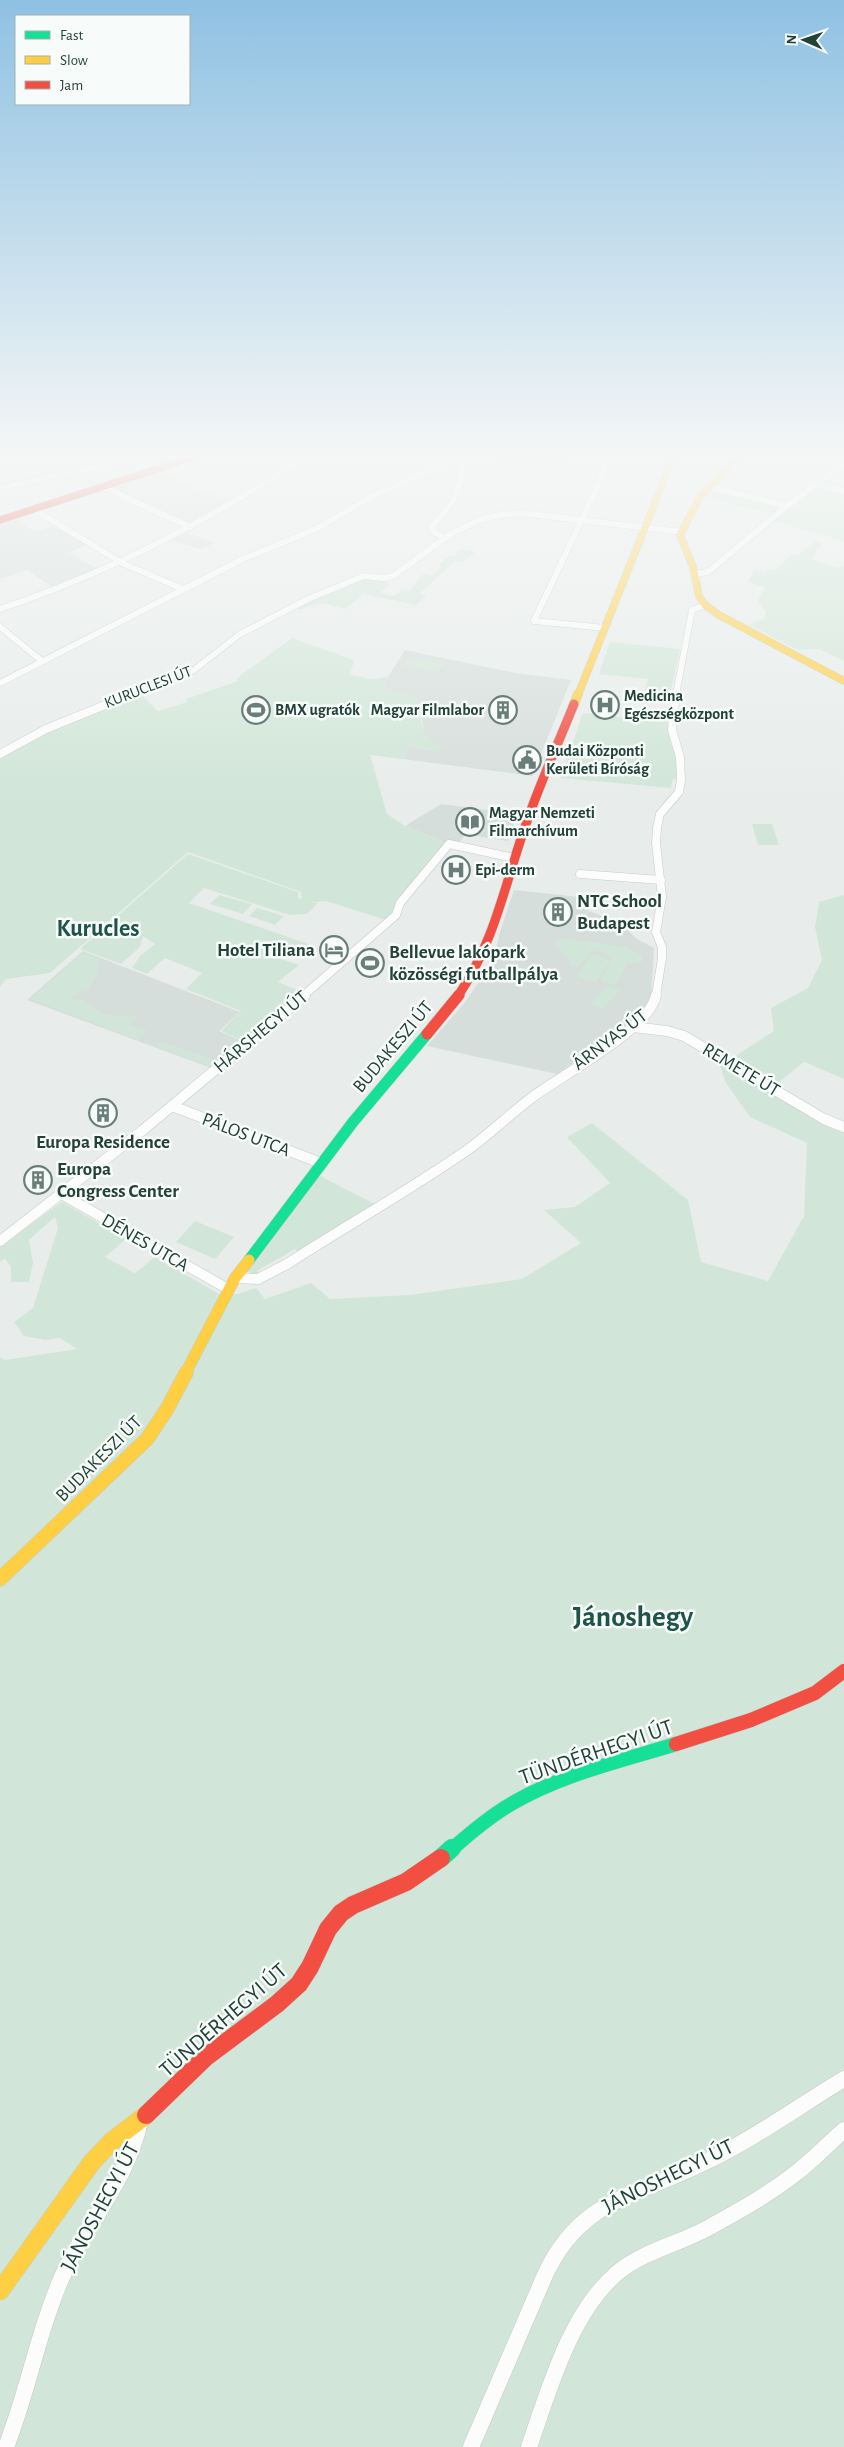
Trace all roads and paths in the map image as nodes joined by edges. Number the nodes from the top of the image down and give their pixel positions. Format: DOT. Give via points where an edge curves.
graph roads {
  1 [pos="106,569"];
  2 [pos="137,569"];
  3 [pos="223,569"];
  4 [pos="402,569"];
  5 [pos="558,569"];
  6 [pos="629,569"];
  7 [pos="693,569"];
  8 [pos="711,569"];
  9 [pos="694,574"];
  10 [pos="184,589"];
  11 [pos="705,605"];
  12 [pos="0,609"];
  13 [pos="0,627"];
  14 [pos="605,628"];
  15 [pos="42,661"];
  16 [pos="844,681"];
  17 [pos="0,683"];
  18 [pos="0,754"];
  19 [pos="514,858"];
  20 [pos="580,874"];
  21 [pos="661,880"];
  22 [pos="633,1027"];
  23 [pos="172,1106"];
  24 [pos="844,1127"];
  25 [pos="321,1163"];
  26 [pos="62,1195"];
  27 [pos="0,1241"];
  28 [pos="235,1278"];
  29 [pos="228,1289"];
  30 [pos="0,1579"];
  31 [pos="844,1671"];
  32 [pos="844,2079"];
  33 [pos="140,2120"];
  34 [pos="844,2130"];
  35 [pos="0,2291"];
  36 [pos="6,2447"];
  37 [pos="471,2447"];
  38 [pos="530,2447"];
  1 -- 12 [label="street"];
  2 -- 10 [label="street"];
  3 -- 10 [label="street"];
  4 -- 18 [label="street, KURUCLESI ÚT" via="384,578 364,576 310,598 240,634 194,670 103,704"];
  5 -- 14 [label="street" via="534,621"];
  6 -- 14 [label="main road, BUDAKESZI ÚT"];
  7 -- 9 [label="main road"];
  8 -- 9 [label="street"];
  9 -- 11 [label="main road" via="698,596"];
  10 -- 15 [label="street"];
  11 -- 16 [label="main road"];
  11 -- 21 [label="street, ÁRNYAS ÚT" via="692,610 674,701 672,730 680,757 681,780 679,792 660,814 657,828"];
  13 -- 15 [label="street"];
  14 -- 19 [label="main road, BUDAKESZI ÚT"];
  15 -- 17 [label="street"];
  19 -- 23 [label="street, HÁRSHEGYI ÚT" via="449,844 389,922"];
  19 -- 25 [label="main road, BUDAKESZI ÚT" via="490,936 473,974 446,1012"];
  20 -- 21 [label="street"];
  21 -- 22 [label="street, ÁRNYAS ÚT" via="662,897 656,932 662,958 655,1004"];
  22 -- 24 [label="street, REMETE ÚT" via="684,1036 824,1120"];
  22 -- 28 [label="street, ÁRNYAS ÚT" via="534,1096 467,1150 287,1264 258,1279"];
  23 -- 25 [label="street, PÁLOS UTCA"];
  23 -- 26 [label="street, HÁRSHEGYI ÚT"];
  25 -- 28 [label="main road, BUDAKESZI ÚT"];
  26 -- 27 [label="street, HÁRSHEGYI ÚT"];
  26 -- 29 [label="street, DÉNES UTCA"];
  28 -- 29 [label="main road, BUDAKESZI ÚT"];
  29 -- 30 [label="main road, BUDAKESZI ÚT" via="167,1409 147,1439"];
  31 -- 33 [label="main road, TÜNDÉRHEGYI ÚT" via="815,1693 751,1720 573,1778 524,1797 494,1815 419,1875 341,1913 329,1926 312,1965 300,1983 206,2057"];
  32 -- 37 [label="street, JÁNOSHEGYI ÚT" via="708,2160 594,2212 571,2232 554,2255"];
  33 -- 35 [label="main road, JÁNOSHEGYI ÚT" via="112,2141 92,2162"];
  33 -- 36 [label="street, JÁNOSHEGYI ÚT" via="134,2150 78,2245 54,2296"];
  34 -- 38 [label="street" via="796,2174 738,2211 618,2272 592,2301 578,2324"];
}
